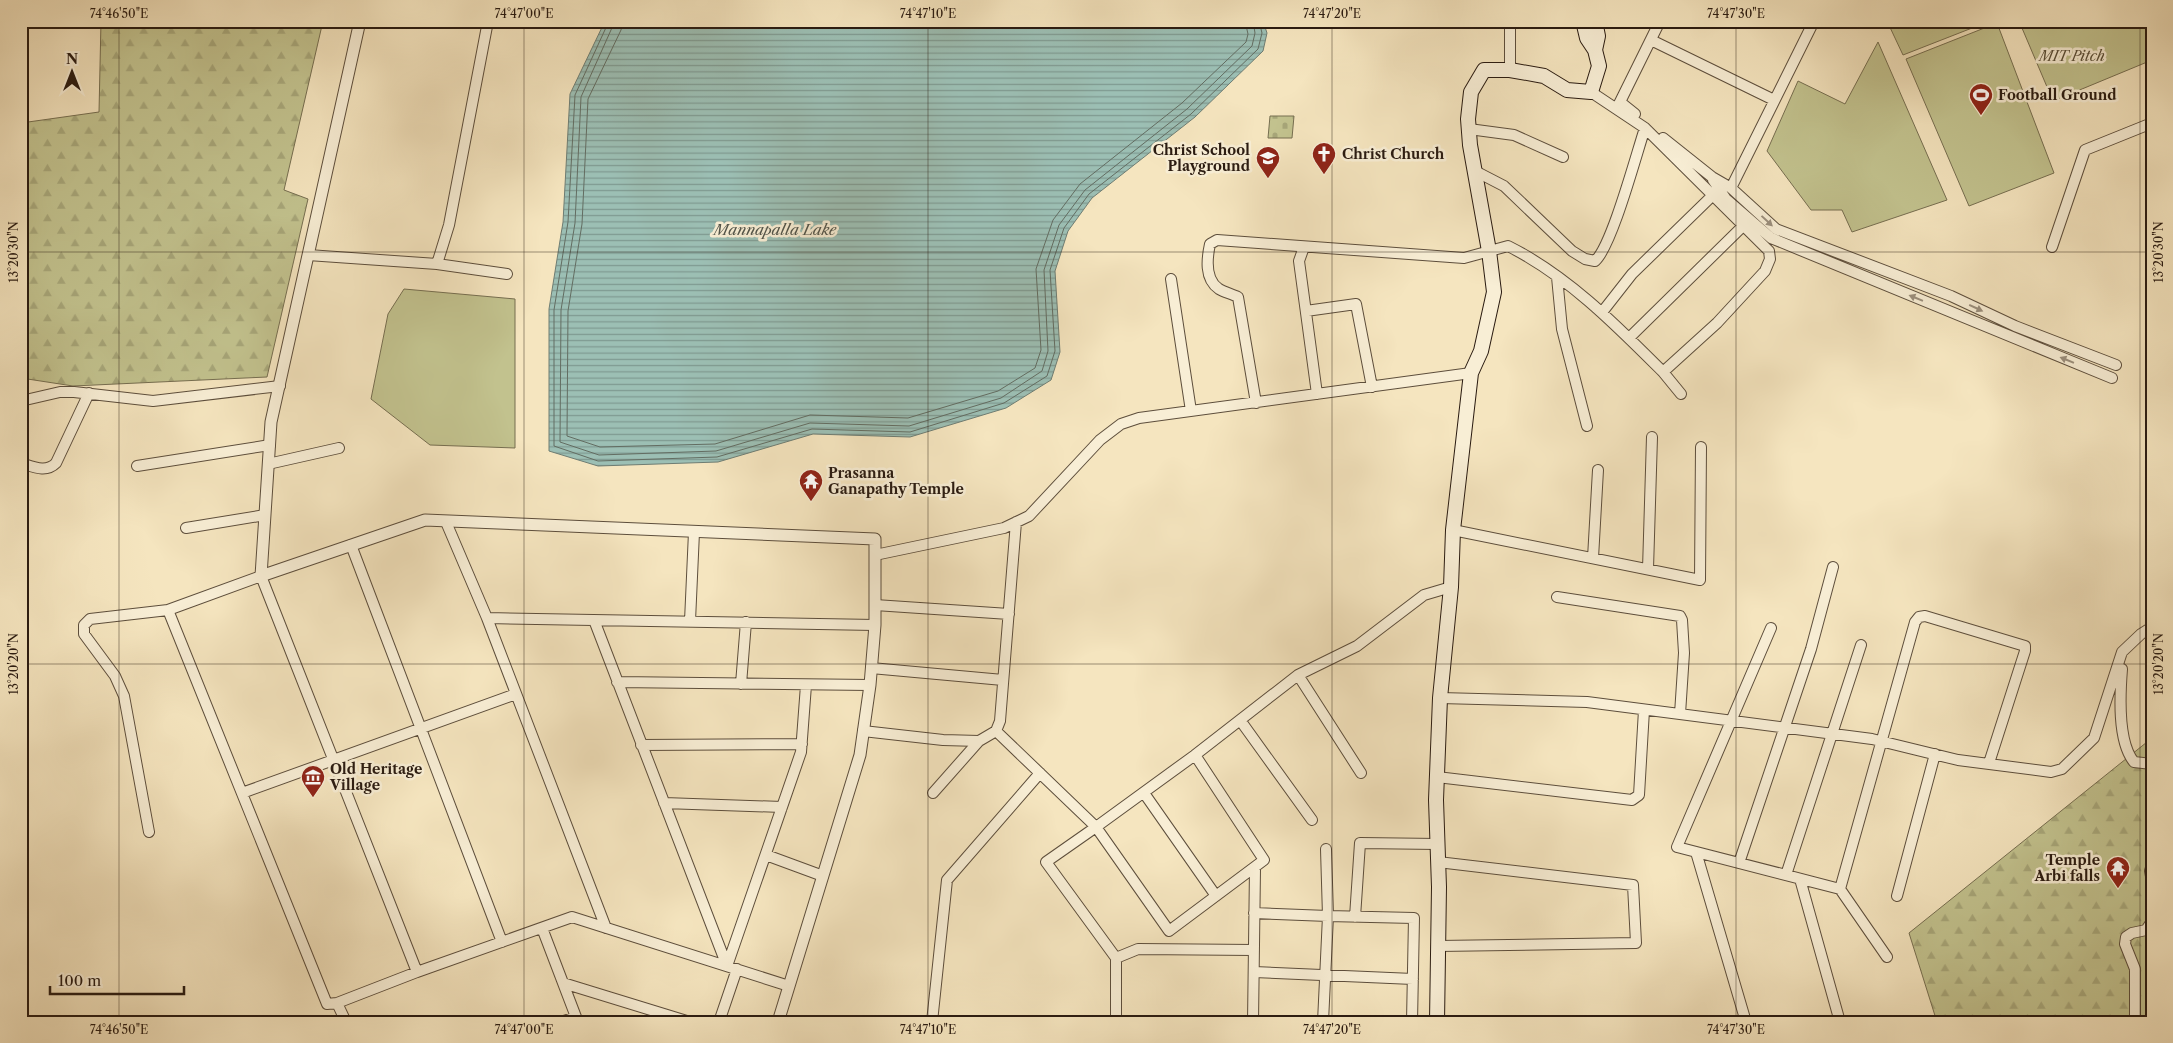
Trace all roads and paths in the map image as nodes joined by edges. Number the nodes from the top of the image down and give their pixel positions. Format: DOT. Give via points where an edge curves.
graph roads {
  1 [pos="360,21"];
  2 [pos="488,21"];
  3 [pos="1510,21"];
  4 [pos="1583,21"];
  5 [pos="1595,21"];
  6 [pos="1660,21"];
  7 [pos="1814,21"];
  8 [pos="1651,40"];
  9 [pos="1595,50"];
  10 [pos="1510,70"];
  11 [pos="1591,92"];
  12 [pos="1774,100"];
  13 [pos="1618,106"];
  14 [pos="2152,123"];
  15 [pos="1645,128"];
  16 [pos="1469,129"];
  17 [pos="1563,157"];
  18 [pos="1474,171"];
  19 [pos="1712,177"];
  20 [pos="1731,188"];
  21 [pos="1712,196"];
  22 [pos="1744,225"];
  23 [pos="1304,246"];
  24 [pos="2052,247"];
  25 [pos="1489,251"];
  26 [pos="308,255"];
  27 [pos="437,264"];
  28 [pos="507,274"];
  29 [pos="1557,277"];
  30 [pos="1171,279"];
  31 [pos="1602,310"];
  32 [pos="1306,312"];
  33 [pos="1629,338"];
  34 [pos="2116,365"];
  35 [pos="1663,372"];
  36 [pos="1472,373"];
  37 [pos="2112,378"];
  38 [pos="280,386"];
  39 [pos="1372,387"];
  40 [pos="89,393"];
  41 [pos="1317,394"];
  42 [pos="1681,394"];
  43 [pos="21,400"];
  44 [pos="1256,403"];
  45 [pos="1191,411"];
  46 [pos="1586,426"];
  47 [pos="1652,437"];
  48 [pos="270,445"];
  49 [pos="1701,447"];
  50 [pos="339,448"];
  51 [pos="21,463"];
  52 [pos="268,464"];
  53 [pos="137,466"];
  54 [pos="1598,470"];
  55 [pos="265,515"];
  56 [pos="446,522"];
  57 [pos="1016,522"];
  58 [pos="186,528"];
  59 [pos="1453,530"];
  60 [pos="694,532"];
  61 [pos="351,545"];
  62 [pos="875,555"];
  63 [pos="1593,558"];
  64 [pos="1833,567"];
  65 [pos="1648,569"];
  66 [pos="261,576"];
  67 [pos="1451,587"];
  68 [pos="1557,597"];
  69 [pos="875,605"];
  70 [pos="168,610"];
  71 [pos="1009,614"];
  72 [pos="487,618"];
  73 [pos="594,620"];
  74 [pos="690,621"];
  75 [pos="746,622"];
  76 [pos="875,625"];
  77 [pos="2152,627"];
  78 [pos="1771,628"];
  79 [pos="1861,645"];
  80 [pos="2122,652"];
  81 [pos="872,668"];
  82 [pos="1298,675"];
  83 [pos="1004,680"];
  84 [pos="617,682"];
  85 [pos="741,684"];
  86 [pos="806,685"];
  87 [pos="870,685"];
  88 [pos="516,694"];
  89 [pos="1440,698"];
  90 [pos="1644,710"];
  91 [pos="1680,714"];
  92 [pos="1240,720"];
  93 [pos="1730,720"];
  94 [pos="421,728"];
  95 [pos="1784,728"];
  96 [pos="863,732"];
  97 [pos="996,732"];
  98 [pos="1831,734"];
  99 [pos="979,741"];
  100 [pos="1881,741"];
  101 [pos="641,744"];
  102 [pos="802,744"];
  103 [pos="1935,754"];
  104 [pos="1196,755"];
  105 [pos="333,760"];
  106 [pos="1989,763"];
  107 [pos="2152,764"];
  108 [pos="1040,774"];
  109 [pos="1361,774"];
  110 [pos="1437,778"];
  111 [pos="242,793"];
  112 [pos="934,793"];
  113 [pos="1144,793"];
  114 [pos="664,803"];
  115 [pos="782,807"];
  116 [pos="1312,820"];
  117 [pos="1096,827"];
  118 [pos="149,832"];
  119 [pos="1438,844"];
  120 [pos="1326,849"];
  121 [pos="1696,852"];
  122 [pos="766,855"];
  123 [pos="1438,862"];
  124 [pos="1739,863"];
  125 [pos="2152,865"];
  126 [pos="1255,868"];
  127 [pos="1786,875"];
  128 [pos="823,876"];
  129 [pos="1800,879"];
  130 [pos="2152,882"];
  131 [pos="1840,889"];
  132 [pos="1216,896"];
  133 [pos="1896,896"];
  134 [pos="1254,913"];
  135 [pos="1328,916"];
  136 [pos="1355,917"];
  137 [pos="2152,921"];
  138 [pos="542,928"];
  139 [pos="606,928"];
  140 [pos="502,942"];
  141 [pos="1438,946"];
  142 [pos="1254,950"];
  143 [pos="1887,957"];
  144 [pos="1116,958"];
  145 [pos="732,968"];
  146 [pos="417,972"];
  147 [pos="1254,972"];
  148 [pos="1325,976"];
  149 [pos="1413,979"];
  150 [pos="563,983"];
  151 [pos="789,986"];
  152 [pos="337,1003"];
  153 [pos="577,1019"];
  154 [pos="1080,1021"];
  155 [pos="346,1022"];
  156 [pos="561,1022"];
  157 [pos="690,1022"];
  158 [pos="719,1022"];
  159 [pos="778,1022"];
  160 [pos="932,1022"];
  161 [pos="1111,1022"];
  162 [pos="1116,1022"];
  163 [pos="1253,1022"];
  164 [pos="1323,1022"];
  165 [pos="1412,1022"];
  166 [pos="1437,1022"];
  167 [pos="1746,1022"];
  168 [pos="1840,1022"];
  169 [pos="2135,1022"];
  1 -- 26 [label="street"];
  2 -- 27 [label="street" via="449,224"];
  3 -- 10 [label="street"];
  4 -- 9 [label="main road" via="1586,38"];
  5 -- 9 [label="main road" via="1598,36"];
  6 -- 8 [label="street"];
  7 -- 12 [label="street"];
  8 -- 12 [label="street"];
  8 -- 13 [label="street"];
  9 -- 11 [label="main road" via="1599,66"];
  10 -- 11 [label="main road" via="1544,76 1567,90"];
  10 -- 16 [label="main road" via="1484,70 1471,92"];
  11 -- 13 [label="street"];
  12 -- 20 [label="street"];
  13 -- 15 [label="street"];
  13 -- 19 [label="street"];
  14 -- 24 [label="street" via="2085,150"];
  15 -- 18 [label="street" via="1602,255 1595,261 1572,251 1504,186"];
  15 -- 21 [label="street"];
  16 -- 17 [label="street" via="1514,135"];
  16 -- 18 [label="main road"];
  18 -- 25 [label="main road"];
  19 -- 20 [label="street"];
  37 -- 19 [label="street, one-way" via="1771,238 1726,199"];
  20 -- 34 [label="street, one-way" via="1776,229 1951,296 2015,326"];
  21 -- 22 [label="street"];
  21 -- 31 [label="street" via="1632,274"];
  22 -- 33 [label="street"];
  22 -- 35 [label="street" via="1769,251 1770,260 1765,272 1717,323"];
  23 -- 25 [label="street" via="1464,258"];
  23 -- 32 [label="street" via="1300,261"];
  23 -- 44 [label="street" via="1217,240 1210,244 1206,260 1211,282 1220,290 1238,297"];
  25 -- 29 [label="street" via="1508,246 1531,257"];
  25 -- 36 [label="main road" via="1494,292 1481,351"];
  26 -- 27 [label="street"];
  26 -- 38 [label="street"];
  27 -- 28 [label="street"];
  29 -- 31 [label="street"];
  29 -- 46 [label="street" via="1562,329"];
  30 -- 45 [label="street"];
  31 -- 33 [label="street"];
  32 -- 39 [label="street" via="1356,304"];
  32 -- 41 [label="street"];
  33 -- 35 [label="street"];
  35 -- 42 [label="street"];
  36 -- 39 [label="street"];
  36 -- 59 [label="main road"];
  38 -- 40 [label="street" via="153,401"];
  38 -- 48 [label="street" via="271,422"];
  39 -- 41 [label="street"];
  40 -- 43 [label="street" via="60,392"];
  40 -- 51 [label="street" via="51,468"];
  41 -- 44 [label="street"];
  44 -- 45 [label="street"];
  45 -- 57 [label="street" via="1139,418 1121,424 1100,440 1029,516"];
  47 -- 65 [label="street"];
  48 -- 52 [label="street"];
  48 -- 53 [label="street"];
  49 -- 65 [label="street" via="1700,580"];
  50 -- 52 [label="street"];
  52 -- 55 [label="street"];
  54 -- 63 [label="street"];
  55 -- 58 [label="street"];
  55 -- 66 [label="street"];
  56 -- 60 [label="street"];
  56 -- 61 [label="street" via="425,520"];
  56 -- 72 [label="street"];
  57 -- 62 [label="street" via="1004,528"];
  57 -- 71 [label="street"];
  59 -- 63 [label="street"];
  59 -- 67 [label="main road"];
  60 -- 62 [label="street" via="875,539"];
  60 -- 74 [label="street"];
  61 -- 66 [label="street"];
  61 -- 94 [label="street"];
  62 -- 69 [label="street"];
  63 -- 65 [label="street"];
  64 -- 95 [label="street" via="1811,649"];
  66 -- 70 [label="street"];
  66 -- 105 [label="street"];
  67 -- 82 [label="street" via="1424,595 1357,646"];
  67 -- 89 [label="main road"];
  68 -- 91 [label="street" via="1680,616 1684,652"];
  69 -- 71 [label="street"];
  69 -- 76 [label="street"];
  70 -- 111 [label="street"];
  70 -- 118 [label="street" via="90,619 84,625 84,634 115,676 124,696"];
  71 -- 83 [label="street"];
  72 -- 73 [label="street"];
  72 -- 88 [label="street"];
  73 -- 74 [label="street"];
  73 -- 84 [label="street"];
  74 -- 75 [label="street"];
  75 -- 76 [label="street"];
  75 -- 85 [label="street"];
  76 -- 81 [label="street"];
  77 -- 80 [label="street"];
  78 -- 93 [label="street"];
  79 -- 98 [label="street"];
  80 -- 106 [label="street" via="2094,738 2072,762 2051,772"];
  80 -- 107 [label="street" via="2120,708 2128,755 2134,762"];
  81 -- 83 [label="street"];
  81 -- 87 [label="street"];
  82 -- 92 [label="street"];
  82 -- 109 [label="street"];
  83 -- 97 [label="street"];
  84 -- 85 [label="street"];
  84 -- 101 [label="street"];
  85 -- 86 [label="street"];
  86 -- 87 [label="street"];
  86 -- 102 [label="street"];
  87 -- 96 [label="street"];
  88 -- 94 [label="street"];
  88 -- 139 [label="street"];
  89 -- 90 [label="street" via="1547,699"];
  89 -- 110 [label="main road"];
  90 -- 91 [label="street"];
  90 -- 110 [label="street" via="1639,795 1632,800"];
  91 -- 93 [label="street"];
  92 -- 104 [label="street"];
  92 -- 116 [label="street"];
  93 -- 95 [label="street"];
  93 -- 121 [label="street" via="1677,847"];
  94 -- 105 [label="street"];
  94 -- 140 [label="street"];
  95 -- 98 [label="street"];
  95 -- 124 [label="street"];
  96 -- 99 [label="street"];
  96 -- 128 [label="street" via="860,755"];
  97 -- 99 [label="street"];
  97 -- 108 [label="street"];
  98 -- 100 [label="street"];
  98 -- 127 [label="street"];
  99 -- 112 [label="street"];
  100 -- 103 [label="street"];
  100 -- 106 [label="street" via="1915,622 1925,616 2025,646"];
  100 -- 131 [label="street"];
  101 -- 102 [label="street"];
  101 -- 114 [label="street"];
  102 -- 115 [label="street"];
  103 -- 106 [label="street"];
  103 -- 133 [label="street"];
  104 -- 113 [label="street"];
  104 -- 126 [label="street" via="1264,860"];
  105 -- 111 [label="street"];
  105 -- 146 [label="street"];
  108 -- 117 [label="street"];
  108 -- 160 [label="street" via="947,880"];
  110 -- 119 [label="main road"];
  111 -- 152 [label="street" via="327,1004"];
  113 -- 117 [label="street"];
  113 -- 132 [label="street"];
  114 -- 115 [label="street"];
  114 -- 145 [label="street"];
  115 -- 122 [label="street"];
  117 -- 132 [label="street" via="1169,931"];
  117 -- 144 [label="street" via="1046,862"];
  119 -- 123 [label="main road"];
  119 -- 136 [label="street" via="1360,843"];
  120 -- 135 [label="street"];
  121 -- 124 [label="street"];
  121 -- 167 [label="street"];
  122 -- 128 [label="street"];
  122 -- 145 [label="street"];
  123 -- 141 [label="main road"];
  123 -- 141 [label="street" via="1633,885 1636,943"];
  124 -- 127 [label="street"];
  125 -- 130 [label="street"];
  126 -- 132 [label="street"];
  126 -- 134 [label="street"];
  127 -- 129 [label="street"];
  128 -- 151 [label="street"];
  129 -- 131 [label="street"];
  129 -- 168 [label="street"];
  131 -- 143 [label="street"];
  134 -- 135 [label="street"];
  134 -- 142 [label="street"];
  135 -- 136 [label="street"];
  135 -- 148 [label="street"];
  136 -- 149 [label="street" via="1414,918"];
  137 -- 169 [label="street" via="2146,930 2126,937 2125,944 2134,969"];
  138 -- 139 [label="street" via="572,917"];
  138 -- 140 [label="street"];
  138 -- 150 [label="street"];
  139 -- 145 [label="street"];
  140 -- 146 [label="street"];
  141 -- 166 [label="main road"];
  142 -- 144 [label="street" via="1138,949"];
  142 -- 147 [label="street"];
  144 -- 162 [label="street"];
  145 -- 151 [label="street"];
  145 -- 158 [label="street"];
  146 -- 152 [label="street"];
  147 -- 148 [label="street"];
  147 -- 163 [label="street"];
  148 -- 149 [label="street"];
  148 -- 164 [label="street"];
  149 -- 165 [label="street"];
  150 -- 153 [label="street"];
  150 -- 157 [label="street"];
  151 -- 159 [label="street"];
  152 -- 155 [label="street"];
  153 -- 156 [label="street"];
  154 -- 161 [label="street"];
}
